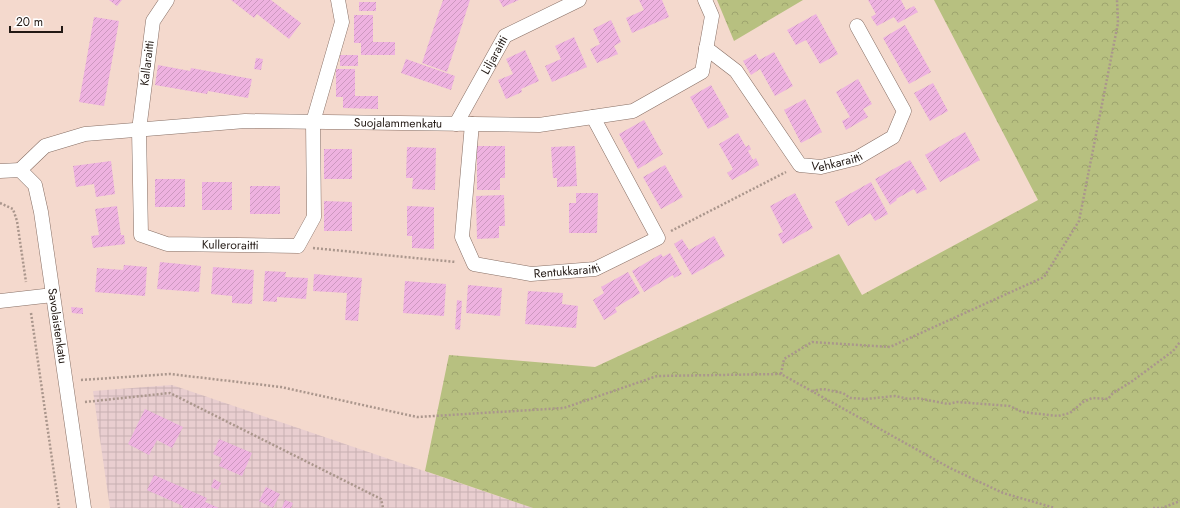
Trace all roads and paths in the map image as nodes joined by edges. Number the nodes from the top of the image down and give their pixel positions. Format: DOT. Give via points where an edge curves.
graph roads {
  1 [pos="167,0"];
  2 [pos="338,0"];
  3 [pos="578,0"];
  4 [pos="704,0"];
  5 [pos="1117,0"];
  6 [pos="857,26"];
  7 [pos="706,48"];
  8 [pos="593,117"];
  9 [pos="313,122"];
  10 [pos="456,124"];
  11 [pos="472,124"];
  12 [pos="139,130"];
  13 [pos="800,165"];
  14 [pos="20,170"];
  15 [pos="0,171"];
  16 [pos="0,203"];
  17 [pos="658,238"];
  18 [pos="298,246"];
  19 [pos="474,264"];
  20 [pos="53,295"];
  21 [pos="28,297"];
  22 [pos="0,301"];
  23 [pos="1180,342"];
  24 [pos="781,374"];
  25 [pos="66,381"];
  26 [pos="812,391"];
  27 [pos="70,404"];
  28 [pos="1180,501"];
  29 [pos="59,508"];
  30 [pos="84,508"];
  31 [pos="383,508"];
  32 [pos="1055,508"];
  33 [pos="1153,508"];
  1 -- 12 [label="street, Kallaraitti" via="153,20"];
  2 -- 9 [label="street" via="342,22"];
  3 -- 10 [label="street, Liljaraitti" via="505,36"];
  4 -- 7 [label="street, Suojalammenkatu" via="712,16"];
  5 -- 24 [label="path" via="1118,23 1079,220 1044,277 890,347 812,342 784,360"];
  6 -- 13 [label="street, Vehkaraitti" via="904,111 894,137 857,158 821,167"];
  7 -- 8 [label="street, Suojalammenkatu" via="702,72 632,111"];
  7 -- 13 [label="street, Vehkaraitti" via="736,71"];
  8 -- 11 [label="street, Suojalammenkatu" via="539,125"];
  8 -- 17 [label="street"];
  9 -- 10 [label="street, Suojalammenkatu"];
  9 -- 12 [label="street, Suojalammenkatu" via="244,122"];
  9 -- 18 [label="street" via="314,217"];
  10 -- 11 [label="street, Suojalammenkatu"];
  11 -- 19 [label="street" via="462,237"];
  12 -- 14 [label="street, Suojalammenkatu" via="85,134 45,146"];
  12 -- 18 [label="street, Kulleroraitti" via="140,235 167,244"];
  13 -- 17 [label="path"];
  14 -- 15 [label="street"];
  14 -- 20 [label="street, Savolaistenkatu" via="35,185"];
  16 -- 21 [label="path" via="13,209 17,221"];
  17 -- 19 [label="street, Rentukkaraitti" via="595,269 532,274"];
  18 -- 19 [label="path"];
  20 -- 21 [label="street"];
  20 -- 25 [label="street, Savolaistenkatu"];
  21 -- 22 [label="street"];
  21 -- 29 [label="path"];
  23 -- 26 [label="path" via="1173,351 1108,399 1092,398 1082,402 1070,413 1058,416 1022,412 1010,406 957,402 948,404 895,396 850,398 823,389"];
  24 -- 25 [label="path" via="657,376 564,408 417,417 281,387 170,374"];
  24 -- 26 [label="path"];
  25 -- 27 [label="street, Savolaistenkatu"];
  26 -- 32 [label="path" via="950,468 1003,493"];
  27 -- 30 [label="street, Savolaistenkatu"];
  27 -- 31 [label="path" via="170,393 381,499"];
  28 -- 33 [label="path" via="1162,508"];
}
